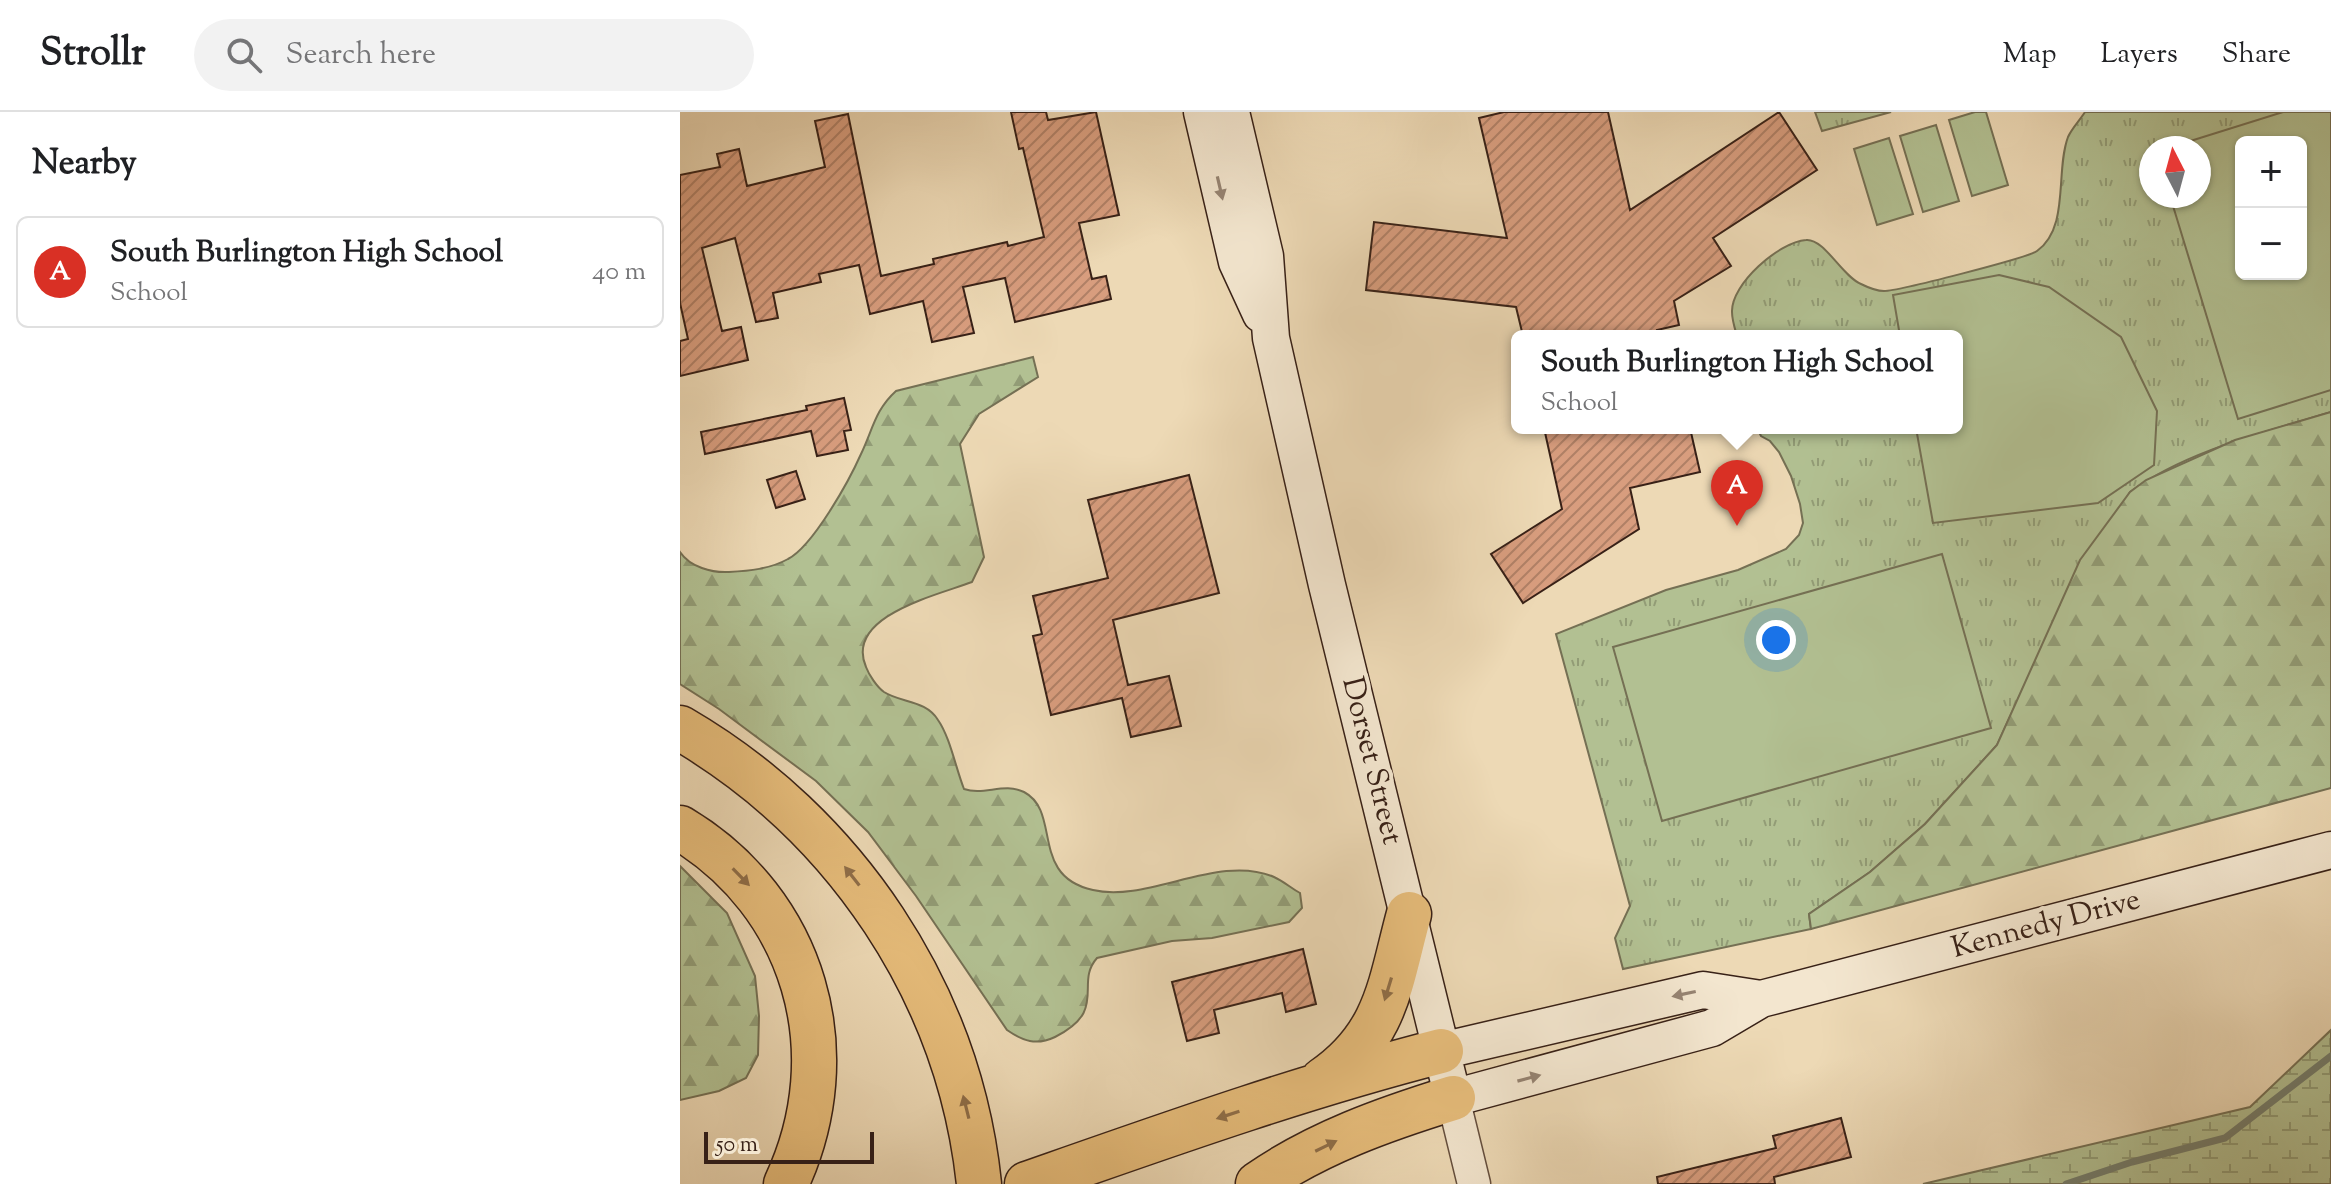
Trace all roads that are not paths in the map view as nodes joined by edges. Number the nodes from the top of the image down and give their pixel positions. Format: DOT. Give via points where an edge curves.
graph roads {
  1 [pos="1202,112"];
  2 [pos="1231,112"];
  3 [pos="1271,338"];
  4 [pos="680,728"];
  5 [pos="680,828"];
  6 [pos="2331,850"];
  7 [pos="1409,914"];
  8 [pos="1761,999"];
  9 [pos="1441,1051"];
  10 [pos="1300,1092"];
  11 [pos="1453,1098"];
  12 [pos="1035,1181"];
  13 [pos="786,1184"];
  14 [pos="979,1184"];
  15 [pos="1258,1184"];
  16 [pos="1474,1184"];
  1 -- 3 [label="main road, Dorset Street, one-way" via="1237,262"];
  2 -- 3 [label="main road, Dorset Street" via="1265,256"];
  3 -- 7 [label="main road, Dorset Street"];
  14 -- 4 [label="highway, one-way" via="970,1125 947,1044 924,989 882,917 838,857 780,800"];
  5 -- 13 [label="highway, one-way" via="722,858 768,908 805,989 815,1049 813,1090 806,1131"];
  6 -- 8 [label="main road, Kennedy Drive"];
  7 -- 9 [label="main road, Dorset Street"];
  7 -- 10 [label="highway, one-way" via="1380,1015 1367,1041 1335,1072"];
  8 -- 9 [label="main road, Kennedy Drive, one-way" via="1703,990"];
  11 -- 8 [label="main road, Kennedy Drive, one-way" via="1712,1028"];
  9 -- 10 [label="highway"];
  9 -- 11 [label="main road, Dorset Street"];
  10 -- 12 [label="highway, one-way"];
  15 -- 11 [label="highway, one-way" via="1330,1143"];
  11 -- 16 [label="street, Dorset Street"];
}
